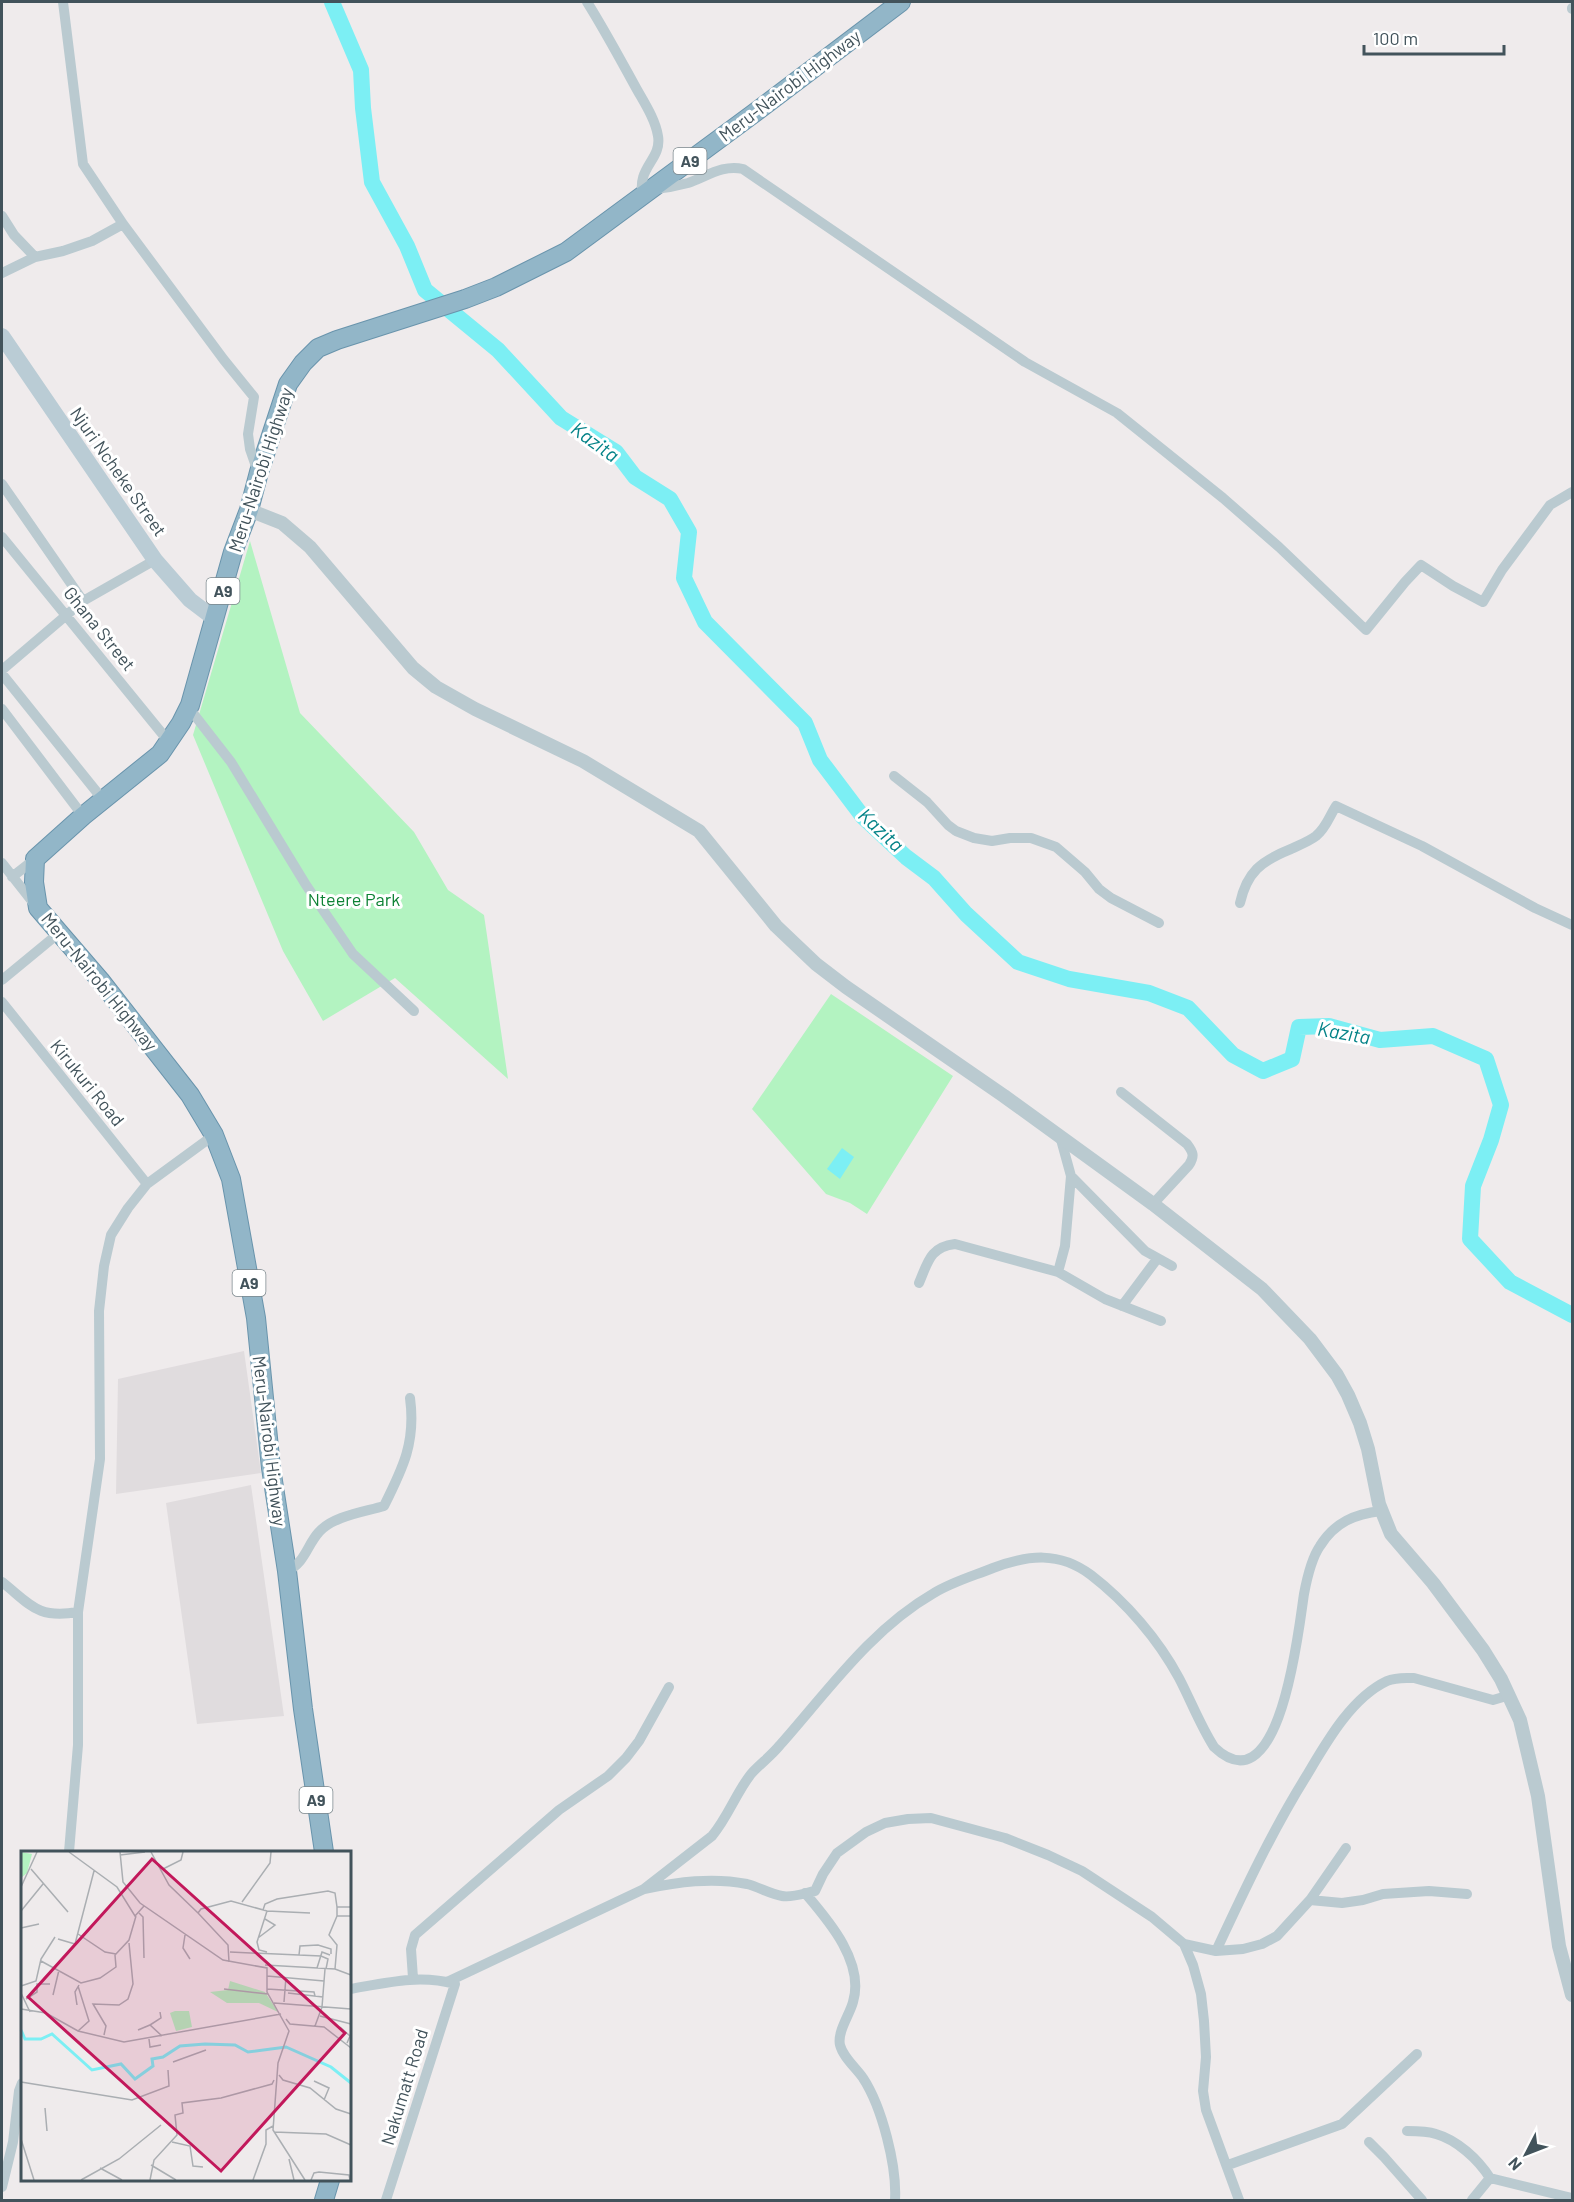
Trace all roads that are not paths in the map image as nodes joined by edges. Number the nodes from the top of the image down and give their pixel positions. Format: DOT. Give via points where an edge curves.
graph roads {
  1 [pos="63,2"];
  2 [pos="587,2"];
  3 [pos="901,2"];
  4 [pos="647,193"];
  5 [pos="2,216"];
  6 [pos="123,224"];
  7 [pos="34,257"];
  8 [pos="2,273"];
  9 [pos="2,336"];
  10 [pos="259,472"];
  11 [pos="2,483"];
  12 [pos="1572,492"];
  13 [pos="249,510"];
  14 [pos="2,537"];
  15 [pos="155,560"];
  16 [pos="83,601"];
  17 [pos="66,614"];
  18 [pos="215,619"];
  19 [pos="2,670"];
  20 [pos="2,674"];
  21 [pos="189,708"];
  22 [pos="2,709"];
  23 [pos="169,742"];
  24 [pos="894,776"];
  25 [pos="104,801"];
  26 [pos="83,816"];
  27 [pos="35,859"];
  28 [pos="2,863"];
  29 [pos="12,877"];
  30 [pos="1240,903"];
  31 [pos="38,908"];
  32 [pos="1159,923"];
  33 [pos="1572,925"];
  34 [pos="59,933"];
  35 [pos="2,980"];
  36 [pos="2,1002"];
  37 [pos="414,1011"];
  38 [pos="1121,1092"];
  39 [pos="214,1135"];
  40 [pos="1060,1136"];
  41 [pos="1071,1176"];
  42 [pos="147,1184"];
  43 [pos="1153,1204"];
  44 [pos="1157,1259"];
  45 [pos="1172,1266"];
  46 [pos="1058,1272"];
  47 [pos="920,1283"];
  48 [pos="1122,1306"];
  49 [pos="1161,1321"];
  50 [pos="410,1398"];
  51 [pos="1381,1511"];
  52 [pos="287,1571"];
  53 [pos="2,1582"];
  54 [pos="78,1612"];
  55 [pos="669,1687"];
  56 [pos="1510,1695"];
  57 [pos="1346,1848"];
  58 [pos="69,1851"];
  59 [pos="324,1851"];
  60 [pos="644,1889"];
  61 [pos="805,1893"];
  62 [pos="1467,1893"];
  63 [pos="1310,1900"];
  64 [pos="1184,1944"];
  65 [pos="1216,1951"];
  66 [pos="413,1978"];
  67 [pos="451,1983"];
  68 [pos="351,1989"];
  69 [pos="1572,1995"];
  70 [pos="1417,2054"];
  71 [pos="21,2086"];
  72 [pos="1407,2131"];
  73 [pos="1368,2142"];
  74 [pos="1228,2165"];
  75 [pos="1490,2178"];
  76 [pos="330,2181"];
  77 [pos="2,2187"];
  78 [pos="1572,2198"];
  79 [pos="324,2200"];
  80 [pos="386,2200"];
  81 [pos="895,2200"];
  82 [pos="1239,2200"];
  83 [pos="1422,2200"];
  84 [pos="1472,2200"];
  1 -- 6 [label="street" via="83,165"];
  2 -- 4 [label="street" via="654,123 657,151 641,178"];
  3 -- 4 [label="highway, Meru-Nairobi Highway / A9"];
  4 -- 10 [label="highway, Meru-Nairobi Highway / A9" via="566,252 496,287 318,348 288,384"];
  4 -- 12 [label="street" via="725,168 743,169 1025,362 1117,413 1239,512 1366,630 1421,566 1483,602 1550,505"];
  5 -- 7 [label="street"];
  6 -- 7 [label="street" via="92,241"];
  6 -- 10 [label="street" via="254,397 248,434"];
  7 -- 8 [label="street"];
  9 -- 15 [label="main road, Njuri Ncheke Street"];
  10 -- 13 [label="highway, Meru-Nairobi Highway / A9"];
  11 -- 16 [label="street"];
  13 -- 18 [label="highway, Meru-Nairobi Highway / A9"];
  13 -- 40 [label="street" via="282,523 310,547 413,668 436,687 583,761 699,831 776,926 816,964"];
  14 -- 17 [label="street, Ghana Street"];
  15 -- 16 [label="street"];
  15 -- 18 [label="main road, Njuri Ncheke Street" via="190,600"];
  16 -- 17 [label="street"];
  17 -- 19 [label="street"];
  17 -- 23 [label="street, Ghana Street"];
  18 -- 21 [label="highway, Meru-Nairobi Highway / A9"];
  20 -- 25 [label="street"];
  21 -- 23 [label="highway, Meru-Nairobi Highway / A9"];
  21 -- 37 [label="street" via="231,762 306,885 354,954"];
  22 -- 26 [label="street"];
  23 -- 25 [label="highway, Meru-Nairobi Highway / A9"];
  24 -- 32 [label="street" via="956,831 992,842 1031,838 1056,848 1105,894"];
  25 -- 26 [label="highway, Meru-Nairobi Highway / A9"];
  26 -- 27 [label="highway, Meru-Nairobi Highway / A9"];
  27 -- 29 [label="street"];
  27 -- 31 [label="highway, Meru-Nairobi Highway"];
  28 -- 29 [label="street"];
  29 -- 31 [label="street"];
  30 -- 33 [label="street" via="1256,867 1313,838 1336,806 1422,846"];
  31 -- 34 [label="highway, Meru-Nairobi Highway / A9"];
  34 -- 35 [label="street"];
  34 -- 39 [label="highway, Meru-Nairobi Highway / A9" via="183,1086"];
  36 -- 42 [label="street, Kirukuri Road"];
  38 -- 43 [label="street" via="1192,1150 1194,1158 1189,1165"];
  39 -- 42 [label="street"];
  39 -- 52 [label="highway, Meru-Nairobi Highway / A9" via="231,1179 239,1220"];
  40 -- 41 [label="street"];
  40 -- 43 [label="street"];
  41 -- 44 [label="street"];
  41 -- 46 [label="street" via="1065,1246"];
  42 -- 54 [label="street" via="111,1235 104,1266 99,1311 100,1459"];
  43 -- 51 [label="street" via="1262,1290 1310,1339 1337,1375 1360,1424"];
  44 -- 45 [label="street"];
  44 -- 48 [label="street"];
  46 -- 47 [label="street" via="955,1244 938,1248"];
  46 -- 48 [label="street"];
  48 -- 49 [label="street"];
  50 -- 52 [label="street" via="410,1444 403,1469 384,1506 330,1522 319,1530 301,1562"];
  51 -- 56 [label="street" via="1398,1544 1461,1619"];
  51 -- 60 [label="street" via="1355,1515 1319,1546 1305,1592 1284,1705 1268,1740 1251,1757 1233,1758 1214,1747 1165,1654 1106,1587 1089,1573 1050,1556 1016,1560 957,1581 899,1616 855,1657 753,1772 712,1836"];
  52 -- 59 [label="highway, Meru-Nairobi Highway / A9"];
  53 -- 54 [label="street" via="29,1606 53,1614"];
  54 -- 58 [label="street" via="78,1745"];
  55 -- 66 [label="street" via="639,1741 608,1776 559,1810 415,1935 411,1949"];
  56 -- 65 [label="street" via="1493,1700 1400,1677 1378,1686 1336,1729 1288,1804"];
  56 -- 69 [label="street" via="1532,1766 1559,1946"];
  57 -- 63 [label="street"];
  60 -- 61 [label="street" via="702,1880 747,1884 784,1897"];
  60 -- 67 [label="street"];
  61 -- 64 [label="street" via="815,1891 837,1853 866,1832 885,1823 931,1818 1005,1838 1082,1871 1152,1917"];
  61 -- 81 [label="street" via="841,1940 850,1963 854,1999 840,2034 840,2046 877,2105 885,2129"];
  62 -- 63 [label="street" via="1383,1894 1342,1903"];
  63 -- 65 [label="street" via="1277,1936 1243,1949"];
  64 -- 65 [label="street"];
  64 -- 74 [label="street" via="1201,1994 1206,2110"];
  66 -- 67 [label="street"];
  66 -- 68 [label="street"];
  67 -- 80 [label="street, Nakumatt Road"];
  70 -- 74 [label="street" via="1342,2124"];
  71 -- 77 [label="street"];
  72 -- 75 [label="street" via="1427,2132 1446,2139 1473,2157"];
  73 -- 83 [label="street"];
  74 -- 82 [label="street"];
  75 -- 78 [label="street"];
  75 -- 84 [label="street"];
  76 -- 79 [label="highway"];
}
